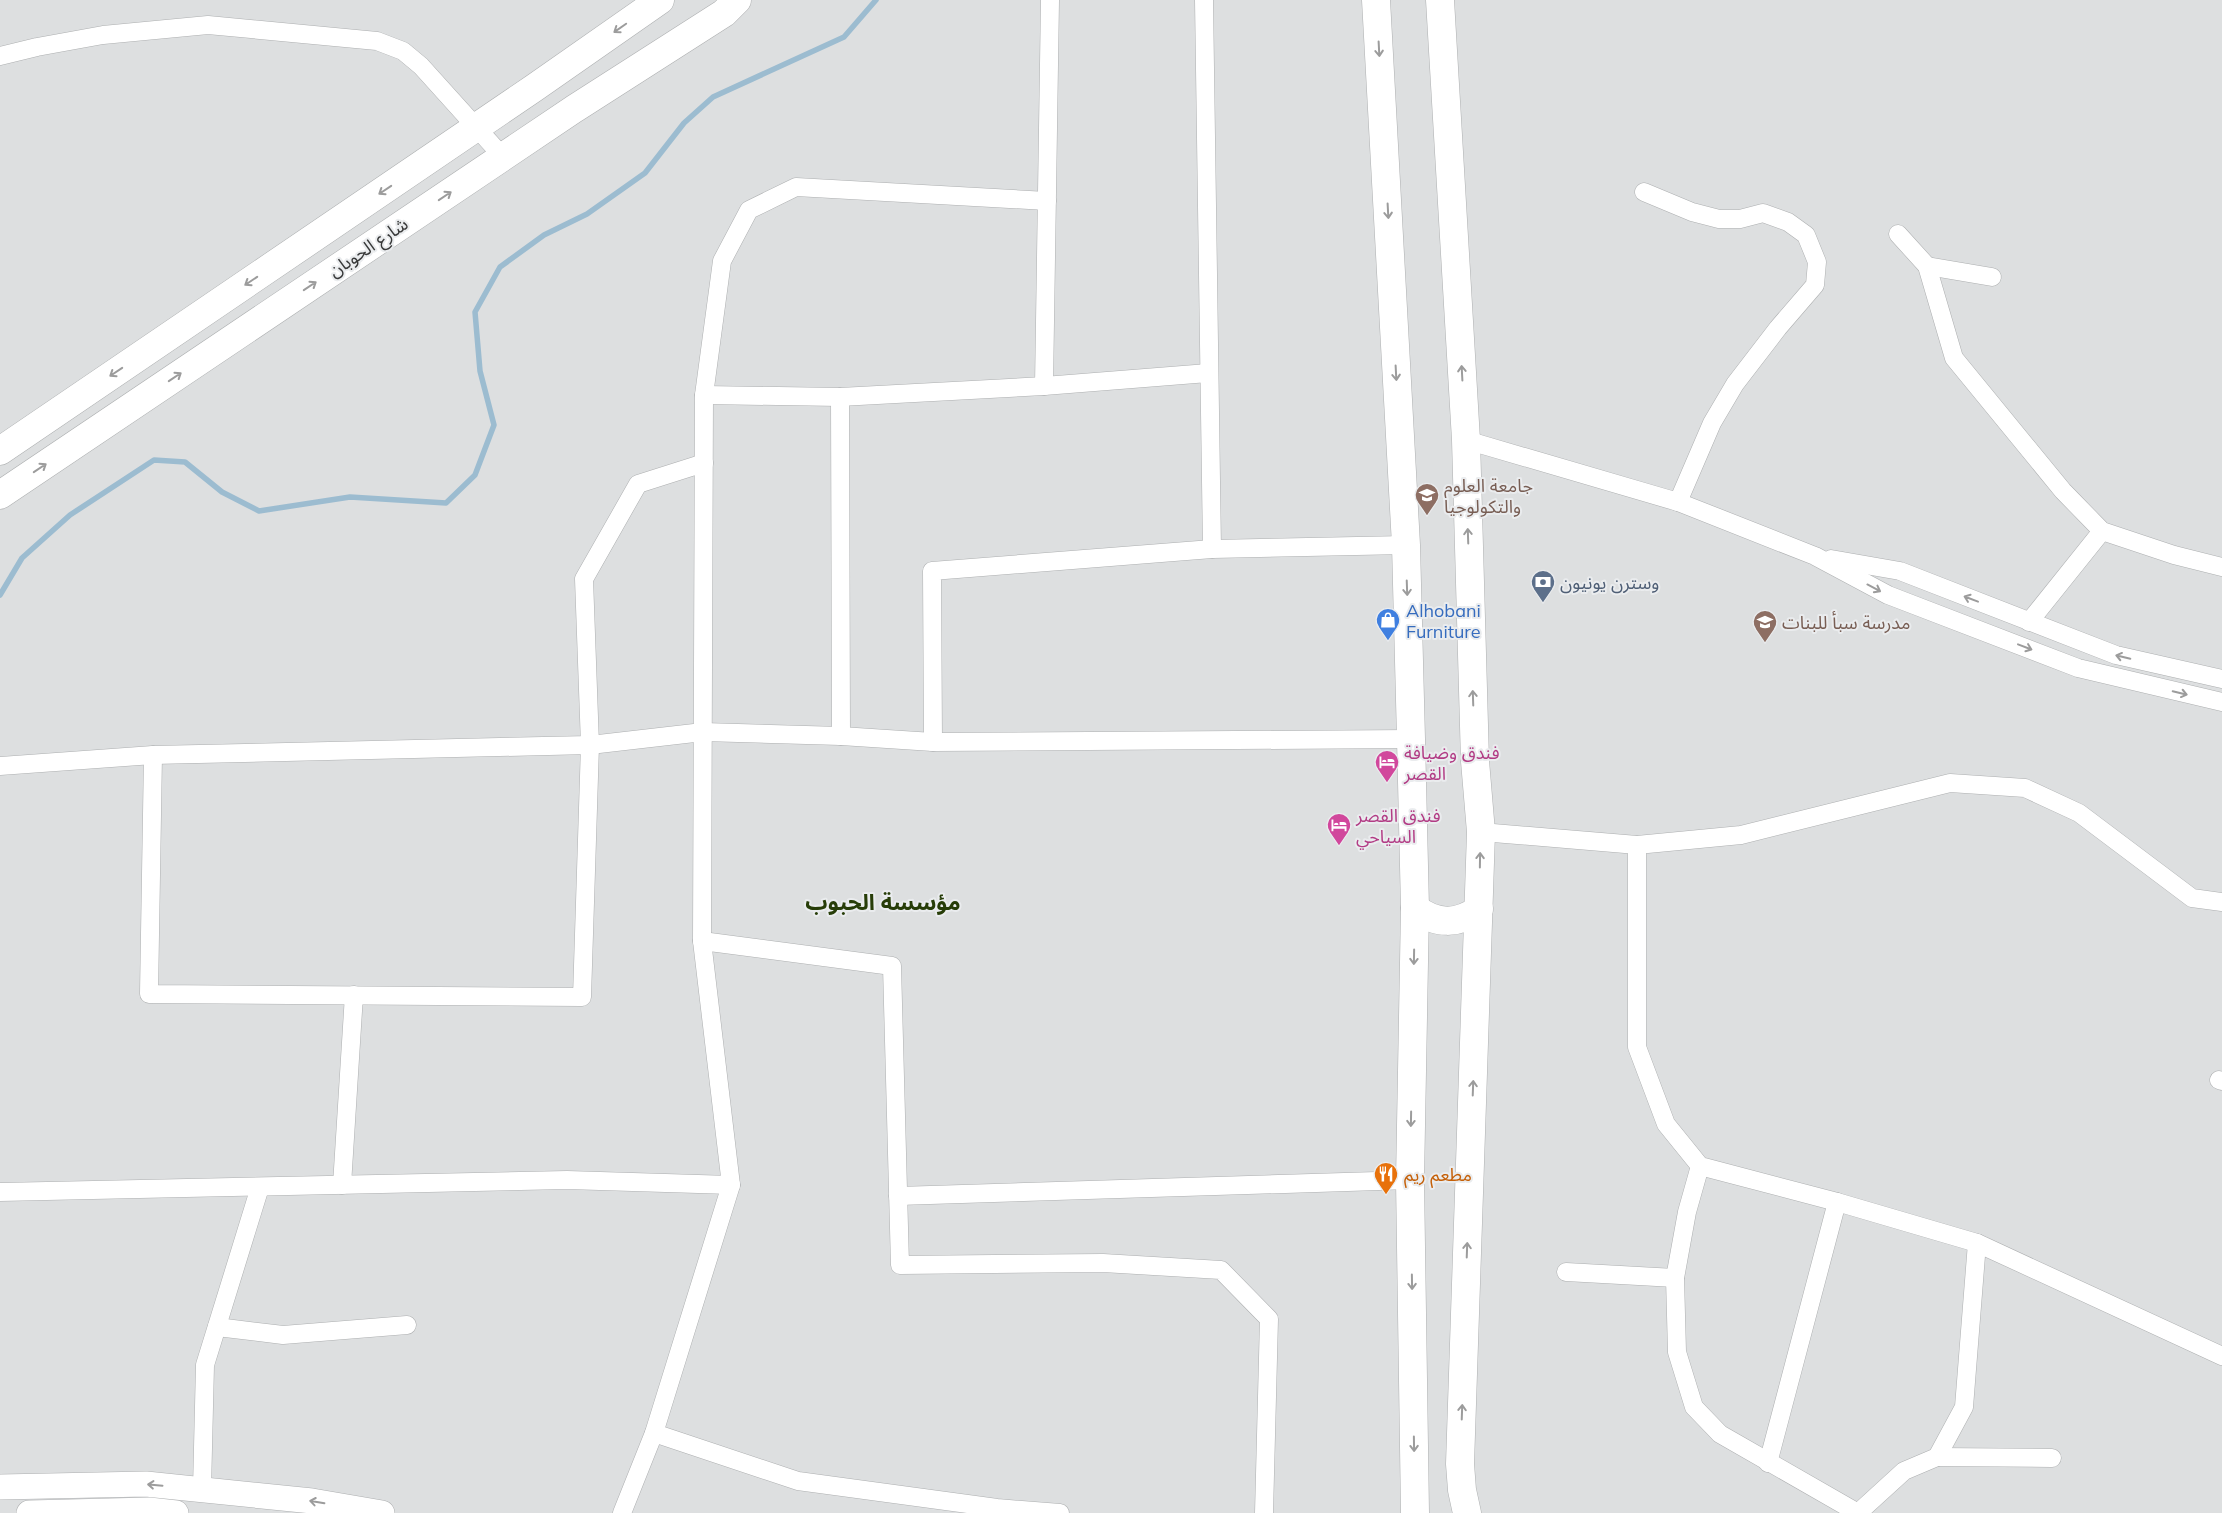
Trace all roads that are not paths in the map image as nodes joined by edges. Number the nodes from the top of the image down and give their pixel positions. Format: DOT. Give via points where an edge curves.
graph roads {
  1 [pos="660,0"];
  2 [pos="737,0"];
  3 [pos="1050,0"];
  4 [pos="1204,0"];
  5 [pos="1376,0"];
  6 [pos="1440,0"];
  7 [pos="0,56"];
  8 [pos="476,128"];
  9 [pos="503,157"];
  10 [pos="1644,192"];
  11 [pos="1047,201"];
  12 [pos="1898,234"];
  13 [pos="1927,266"];
  14 [pos="1992,277"];
  15 [pos="1208,373"];
  16 [pos="1044,386"];
  17 [pos="704,395"];
  18 [pos="840,397"];
  19 [pos="1466,440"];
  20 [pos="0,451"];
  21 [pos="704,463"];
  22 [pos="0,495"];
  23 [pos="1678,502"];
  24 [pos="2102,531"];
  25 [pos="1406,545"];
  26 [pos="1212,549"];
  27 [pos="1815,556"];
  28 [pos="2222,567"];
  29 [pos="2030,622"];
  30 [pos="2222,680"];
  31 [pos="2222,702"];
  32 [pos="704,732"];
  33 [pos="841,736"];
  34 [pos="1411,739"];
  35 [pos="933,742"];
  36 [pos="590,746"];
  37 [pos="152,755"];
  38 [pos="0,766"];
  39 [pos="1481,832"];
  40 [pos="1637,845"];
  41 [pos="2222,902"];
  42 [pos="1415,908"];
  43 [pos="1479,909"];
  44 [pos="702,941"];
  45 [pos="354,995"];
  46 [pos="1700,1166"];
  47 [pos="1410,1180"];
  48 [pos="342,1185"];
  49 [pos="731,1185"];
  50 [pos="260,1187"];
  51 [pos="0,1192"];
  52 [pos="898,1196"];
  53 [pos="1837,1202"];
  54 [pos="1977,1243"];
  55 [pos="1566,1272"];
  56 [pos="1675,1278"];
  57 [pos="406,1325"];
  58 [pos="217,1326"];
  59 [pos="2222,1356"];
  60 [pos="654,1433"];
  61 [pos="1937,1457"];
  62 [pos="2052,1458"];
  63 [pos="1768,1464"];
  64 [pos="0,1487"];
  65 [pos="202,1489"];
  66 [pos="29,1513"];
  67 [pos="176,1513"];
  68 [pos="382,1513"];
  69 [pos="622,1513"];
  70 [pos="1060,1513"];
  71 [pos="1264,1513"];
  72 [pos="1415,1513"];
  73 [pos="1467,1513"];
  74 [pos="1858,1513"];
  1 -- 8 [label="main road, one-way"];
  2 -- 9 [label="main road, شارع الحوبان" via="724,12"];
  3 -- 11 [label="street"];
  4 -- 15 [label="street"];
  5 -- 25 [label="main road, one-way"];
  19 -- 6 [label="main road, one-way"];
  7 -- 8 [label="street" via="103,35 208,25 377,41 414,59"];
  8 -- 9 [label="street"];
  8 -- 20 [label="main road, one-way"];
  22 -- 9 [label="main road, شارع الحوبان, one-way"];
  10 -- 23 [label="street" via="1719,220 1763,213 1788,222 1806,235 1817,262 1815,285 1734,384 1712,423"];
  11 -- 16 [label="street"];
  11 -- 17 [label="street" via="796,187 749,210 722,261"];
  12 -- 13 [label="street"];
  13 -- 14 [label="street"];
  13 -- 24 [label="street" via="1954,358 2063,491"];
  15 -- 16 [label="street"];
  15 -- 26 [label="street"];
  16 -- 18 [label="street"];
  17 -- 18 [label="street"];
  17 -- 21 [label="street"];
  18 -- 33 [label="street"];
  19 -- 23 [label="street"];
  39 -- 19 [label="main road, one-way" via="1475,761"];
  21 -- 32 [label="street"];
  21 -- 36 [label="street" via="638,484 584,578"];
  23 -- 27 [label="street"];
  24 -- 28 [label="street"];
  24 -- 29 [label="street"];
  25 -- 26 [label="street"];
  25 -- 34 [label="main road, one-way"];
  26 -- 35 [label="street" via="932,571"];
  29 -- 27 [label="street, one-way" via="1900,571"];
  27 -- 31 [label="street, one-way" via="1888,595 2078,668"];
  30 -- 29 [label="street, one-way" via="2116,655"];
  32 -- 33 [label="street"];
  32 -- 36 [label="street"];
  32 -- 44 [label="street"];
  33 -- 35 [label="street"];
  34 -- 35 [label="street"];
  34 -- 42 [label="main road"];
  36 -- 37 [label="street"];
  36 -- 45 [label="street" via="582,997"];
  37 -- 38 [label="street"];
  37 -- 45 [label="street" via="149,994"];
  39 -- 40 [label="street"];
  43 -- 39 [label="main road, one-way"];
  40 -- 41 [label="street" via="1741,835 1950,783 2025,788 2079,813 2192,898"];
  40 -- 46 [label="street" via="1637,1047 1666,1124"];
  42 -- 43 [label="main road" via="1430,918 1447,922 1464,918"];
  42 -- 47 [label="main road, one-way"];
  73 -- 43 [label="main road, one-way" via="1460,1464"];
  44 -- 49 [label="street"];
  44 -- 52 [label="street" via="892,966"];
  45 -- 48 [label="street"];
  46 -- 53 [label="street"];
  46 -- 56 [label="street" via="1687,1212"];
  47 -- 52 [label="street"];
  47 -- 72 [label="main road, one-way"];
  48 -- 49 [label="street" via="567,1180"];
  48 -- 50 [label="street"];
  49 -- 60 [label="street"];
  50 -- 51 [label="street"];
  50 -- 58 [label="street"];
  52 -- 71 [label="street" via="900,1265 1103,1264 1221,1270 1269,1319"];
  53 -- 54 [label="street"];
  53 -- 63 [label="street"];
  54 -- 59 [label="street"];
  54 -- 61 [label="street" via="1964,1407"];
  55 -- 56 [label="street"];
  56 -- 63 [label="street" via="1677,1352 1694,1407 1720,1434"];
  57 -- 58 [label="street" via="283,1335"];
  58 -- 65 [label="street" via="205,1365"];
  60 -- 69 [label="street"];
  60 -- 70 [label="street" via="798,1481 997,1508"];
  61 -- 62 [label="street"];
  61 -- 74 [label="street" via="1904,1471"];
  63 -- 74 [label="street"];
  65 -- 64 [label="main road, one-way" via="146,1484"];
  68 -- 65 [label="main road, one-way" via="312,1501"];
  66 -- 67 [label="main road" via="149,1510"];
}
